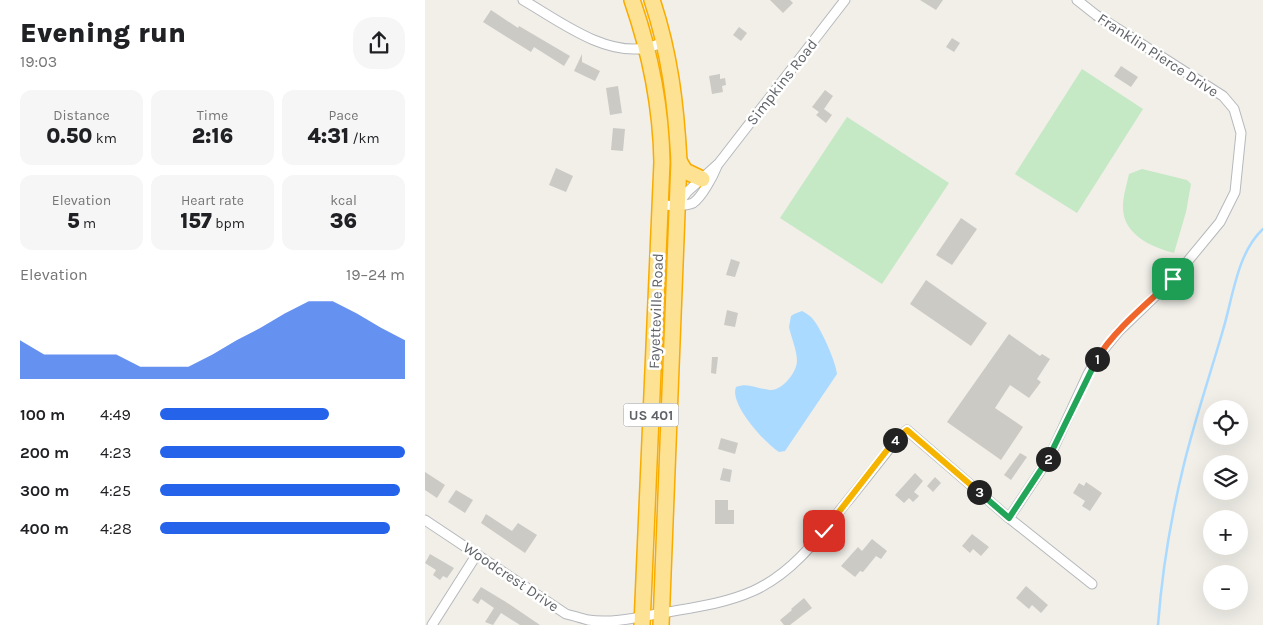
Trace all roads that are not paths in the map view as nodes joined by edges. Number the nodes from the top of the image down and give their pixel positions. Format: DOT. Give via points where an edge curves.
graph roads {
  1 [pos="523,0"];
  2 [pos="632,0"];
  3 [pos="652,0"];
  4 [pos="845,0"];
  5 [pos="1077,0"];
  6 [pos="664,42"];
  7 [pos="646,48"];
  8 [pos="679,161"];
  9 [pos="719,164"];
  10 [pos="702,179"];
  11 [pos="678,204"];
  12 [pos="660,205"];
  13 [pos="1009,518"];
  14 [pos="425,520"];
  15 [pos="477,554"];
  16 [pos="1092,584"];
  17 [pos="661,619"];
  18 [pos="643,620"];
  19 [pos="432,625"];
  1 -- 7 [label="street" via="599,43 621,49"];
  2 -- 7 [label="highway, Fayetteville Road / US 401"];
  3 -- 6 [label="highway, Fayetteville Road / US 401"];
  4 -- 9 [label="street, Simpkins Road"];
  5 -- 13 [label="street, Franklin Pierce Drive" via="1223,96 1234,110 1241,133 1235,192 1221,222 1173,279 1099,355 1049,458"];
  6 -- 7 [label="street"];
  6 -- 8 [label="highway, Fayetteville Road / US 401" via="676,105"];
  7 -- 12 [label="highway, Fayetteville Road / US 401" via="654,77 661,136"];
  8 -- 10 [label="highway" via="685,171"];
  8 -- 11 [label="highway, Fayetteville Road / US 401"];
  9 -- 10 [label="street, Simpkins Road"];
  9 -- 11 [label="street, Simpkins Road" via="713,178 694,202"];
  10 -- 11 [label="street, Simpkins Road"];
  11 -- 12 [label="street, Simpkins Road"];
  11 -- 17 [label="highway, Fayetteville Road / US 401"];
  12 -- 18 [label="highway, Fayetteville Road / US 401"];
  13 -- 16 [label="street"];
  13 -- 17 [label="street, Woodcrest Drive" via="907,430 895,440 824,531 792,566 754,590"];
  14 -- 15 [label="street, Woodcrest Drive"];
  15 -- 18 [label="street, Woodcrest Drive" via="566,614 590,620"];
  15 -- 19 [label="street"];
  17 -- 18 [label="street, Woodcrest Drive"];
}
